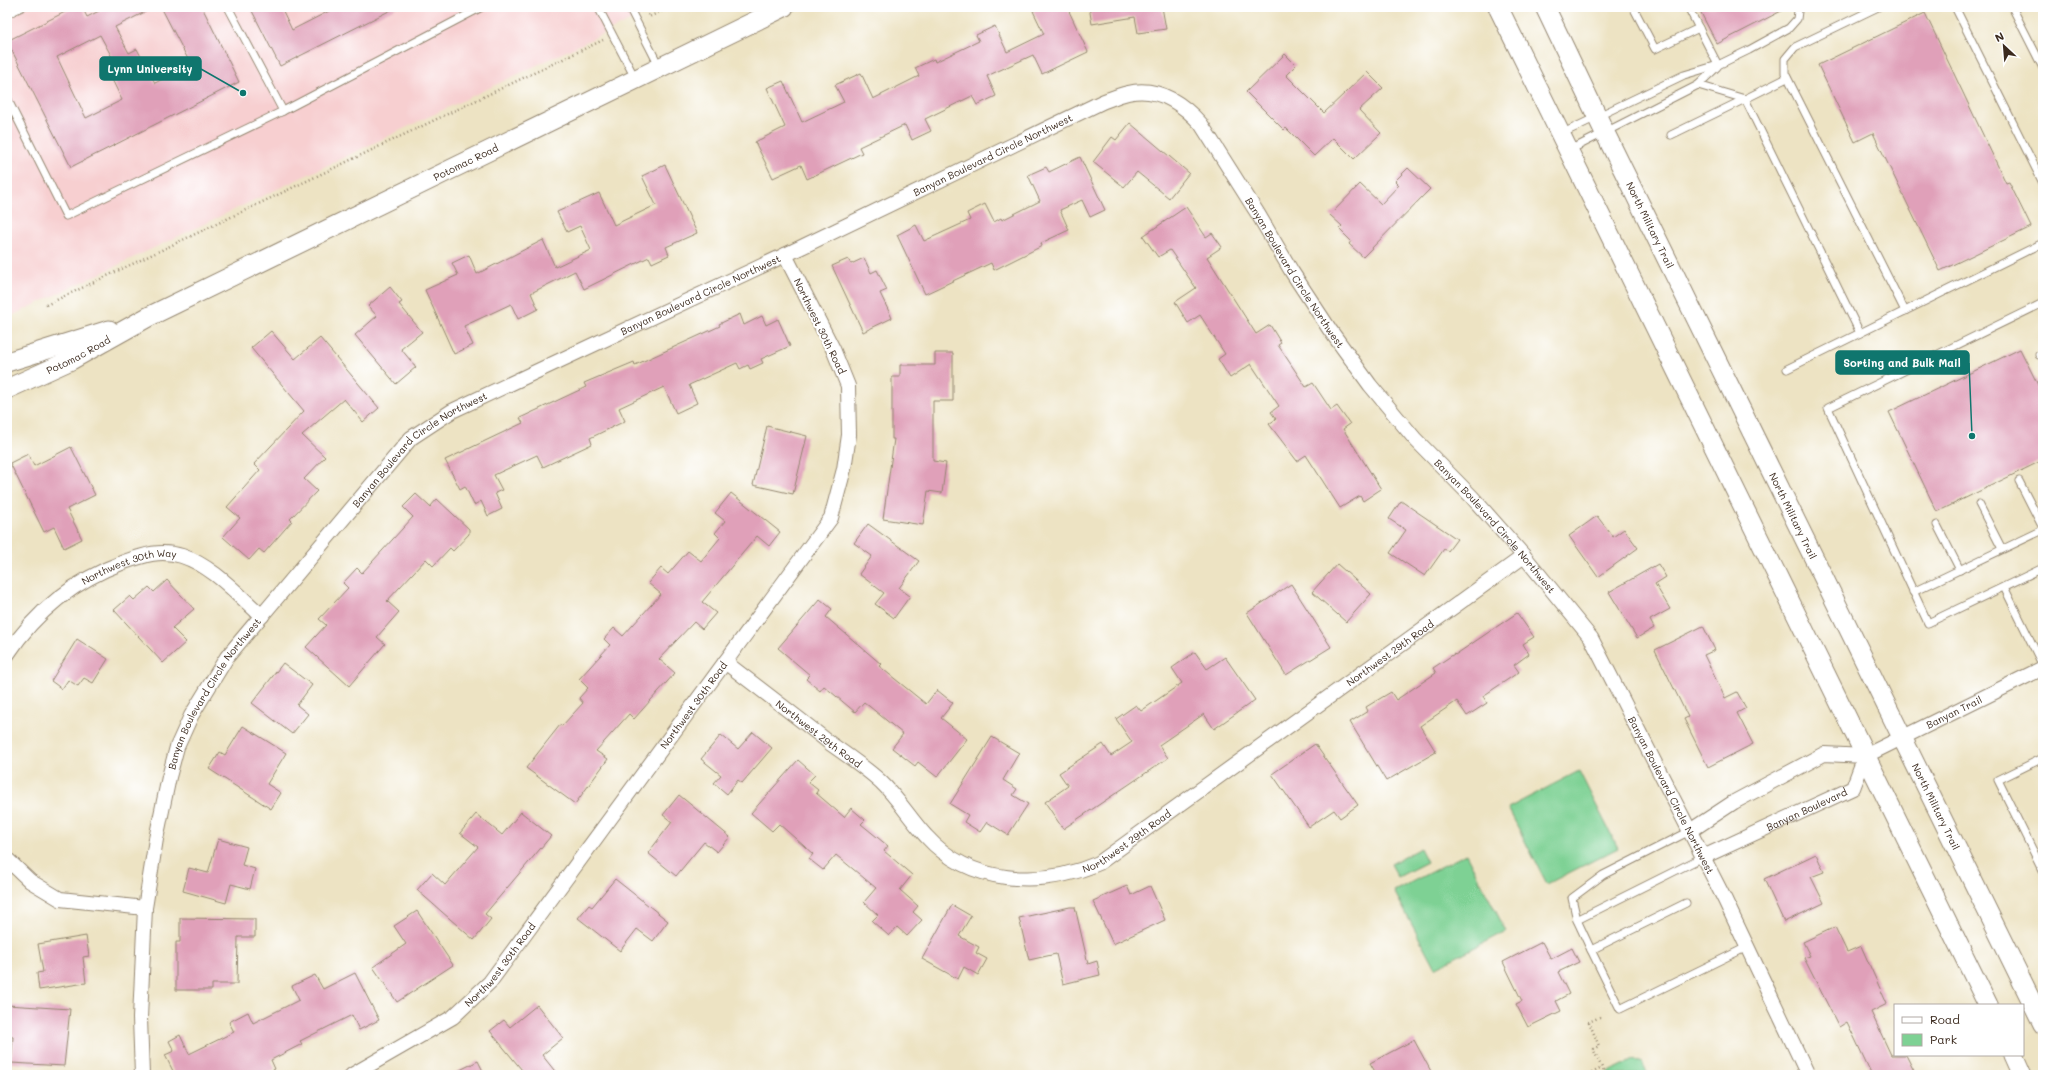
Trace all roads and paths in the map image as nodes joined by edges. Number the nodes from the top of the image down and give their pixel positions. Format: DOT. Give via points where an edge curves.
graph roads {
  1 [pos="22,7"];
  2 [pos="228,7"];
  3 [pos="482,7"];
  4 [pos="598,7"];
  5 [pos="629,7"];
  6 [pos="645,7"];
  7 [pos="670,7"];
  8 [pos="784,7"];
  9 [pos="1498,7"];
  10 [pos="1545,7"];
  11 [pos="1633,7"];
  12 [pos="1688,7"];
  13 [pos="1797,7"];
  14 [pos="1878,7"];
  15 [pos="1954,7"];
  16 [pos="2012,7"];
  17 [pos="7,14"];
  18 [pos="1699,28"];
  19 [pos="605,39"];
  20 [pos="1718,65"];
  21 [pos="659,67"];
  22 [pos="2043,68"];
  23 [pos="635,78"];
  24 [pos="1787,78"];
  25 [pos="1698,85"];
  26 [pos="7,98"];
  27 [pos="1745,99"];
  28 [pos="282,111"];
  29 [pos="1598,116"];
  30 [pos="1605,133"];
  31 [pos="1560,134"];
  32 [pos="1671,135"];
  33 [pos="1568,151"];
  34 [pos="2043,183"];
  35 [pos="2043,243"];
  36 [pos="785,254"];
  37 [pos="2043,303"];
  38 [pos="46,305"];
  39 [pos="1905,311"];
  40 [pos="148,317"];
  41 [pos="1860,333"];
  42 [pos="7,362"];
  43 [pos="1787,369"];
  44 [pos="7,389"];
  45 [pos="2019,481"];
  46 [pos="1979,504"];
  47 [pos="1938,525"];
  48 [pos="2043,529"];
  49 [pos="2002,549"];
  50 [pos="1524,556"];
  51 [pos="2043,568"];
  52 [pos="1960,570"];
  53 [pos="2004,587"];
  54 [pos="1913,592"];
  55 [pos="262,616"];
  56 [pos="7,655"];
  57 [pos="725,662"];
  58 [pos="2043,667"];
  59 [pos="1903,737"];
  60 [pos="1865,756"];
  61 [pos="2043,758"];
  62 [pos="1690,831"];
  63 [pos="1703,857"];
  64 [pos="7,859"];
  65 [pos="2043,871"];
  66 [pos="1686,903"];
  67 [pos="145,908"];
  68 [pos="1577,920"];
  69 [pos="1747,947"];
  70 [pos="1592,950"];
  71 [pos="1988,1004"];
  72 [pos="1600,1017"];
  73 [pos="2043,1024"];
  74 [pos="2013,1056"];
  75 [pos="1602,1068"];
  76 [pos="1604,1074"];
  77 [pos="142,1075"];
  78 [pos="352,1075"];
  79 [pos="1588,1075"];
  80 [pos="1808,1075"];
  81 [pos="2022,1075"];
  1 -- 17 [label="lane"];
  2 -- 28 [label="lane"];
  3 -- 28 [label="lane"];
  4 -- 23 [label="lane"];
  5 -- 21 [label="lane"];
  6 -- 7 [label="path" via="649,17"];
  8 -- 21 [label="main road, Potomac Road"];
  9 -- 31 [label="main road"];
  10 -- 29 [label="main road, North Military Trail"];
  11 -- 18 [label="lane" via="1655,49"];
  12 -- 18 [label="lane"];
  13 -- 20 [label="lane" via="1797,19 1789,28"];
  14 -- 24 [label="lane" via="1795,47 1785,59"];
  15 -- 34 [label="lane"];
  16 -- 22 [label="lane"];
  18 -- 20 [label="lane"];
  19 -- 38 [label="path"];
  20 -- 25 [label="lane"];
  20 -- 29 [label="lane" via="1684,75"];
  21 -- 23 [label="main road, Potomac Road"];
  23 -- 40 [label="main road, Potomac Road"];
  24 -- 27 [label="lane"];
  24 -- 39 [label="lane"];
  25 -- 27 [label="lane"];
  25 -- 30 [label="lane"];
  26 -- 28 [label="lane" via="66,216"];
  27 -- 32 [label="lane"];
  27 -- 41 [label="lane"];
  29 -- 30 [label="main road, North Military Trail"];
  29 -- 31 [label="lane"];
  30 -- 33 [label="lane"];
  30 -- 59 [label="main road, North Military Trail"];
  31 -- 33 [label="main road"];
  33 -- 60 [label="main road"];
  35 -- 39 [label="lane"];
  36 -- 50 [label="street, Banyan Boulevard Circle Northwest" via="1102,102 1128,93 1145,92 1164,96 1190,111 1201,124 1292,272 1370,385 1415,439 1472,497"];
  36 -- 55 [label="street, Banyan Boulevard Circle Northwest" via="439,419 412,438"];
  36 -- 57 [label="street, Northwest 30th Road" via="833,349 848,386 848,435 844,469 831,518"];
  37 -- 54 [label="lane" via="1828,408"];
  39 -- 41 [label="lane"];
  40 -- 42 [label="main road, Potomac Road"];
  40 -- 44 [label="main road, Potomac Road" via="72,360"];
  41 -- 43 [label="lane"];
  45 -- 48 [label="lane"];
  46 -- 49 [label="lane"];
  47 -- 52 [label="lane"];
  48 -- 49 [label="lane"];
  49 -- 52 [label="lane"];
  50 -- 57 [label="street, Northwest 29th Road" via="1099,863 1048,878 994,875 977,871 946,855 926,837 882,783"];
  50 -- 62 [label="street, Banyan Boulevard Circle Northwest" via="1591,638"];
  51 -- 53 [label="lane"];
  52 -- 54 [label="lane"];
  53 -- 54 [label="lane" via="1928,623"];
  53 -- 58 [label="lane"];
  55 -- 56 [label="street, Northwest 30th Way" via="203,565 182,556 157,552 95,574 64,593 38,616"];
  55 -- 67 [label="street, Banyan Boulevard Circle Northwest" via="227,657 208,686 177,747 156,839"];
  57 -- 78 [label="street, Northwest 30th Road" via="479,995 439,1027"];
  58 -- 59 [label="street, Banyan Trail"];
  59 -- 60 [label="street, Banyan Trail"];
  59 -- 73 [label="main road, North Military Trail"];
  60 -- 62 [label="street" via="1824,754 1734,802"];
  60 -- 63 [label="street, Banyan Boulevard" via="1853,788"];
  60 -- 71 [label="main road"];
  61 -- 65 [label="lane" via="1998,780"];
  62 -- 63 [label="street, Banyan Boulevard Circle Northwest"];
  62 -- 68 [label="lane" via="1603,875 1572,898"];
  63 -- 68 [label="lane"];
  63 -- 69 [label="street, Banyan Boulevard Circle Northwest"];
  64 -- 67 [label="street" via="30,881 60,899"];
  66 -- 70 [label="lane"];
  67 -- 77 [label="street, Banyan Boulevard Circle Northwest" via="140,1018"];
  68 -- 70 [label="lane"];
  69 -- 70 [label="lane" via="1620,1009"];
  69 -- 80 [label="street, Banyan Boulevard Circle Northwest"];
  72 -- 75 [label="path" via="1589,1022 1599,1046 1593,1049"];
  74 -- 81 [label="main road"];
  75 -- 76 [label="path"];
  75 -- 79 [label="path"];
}
